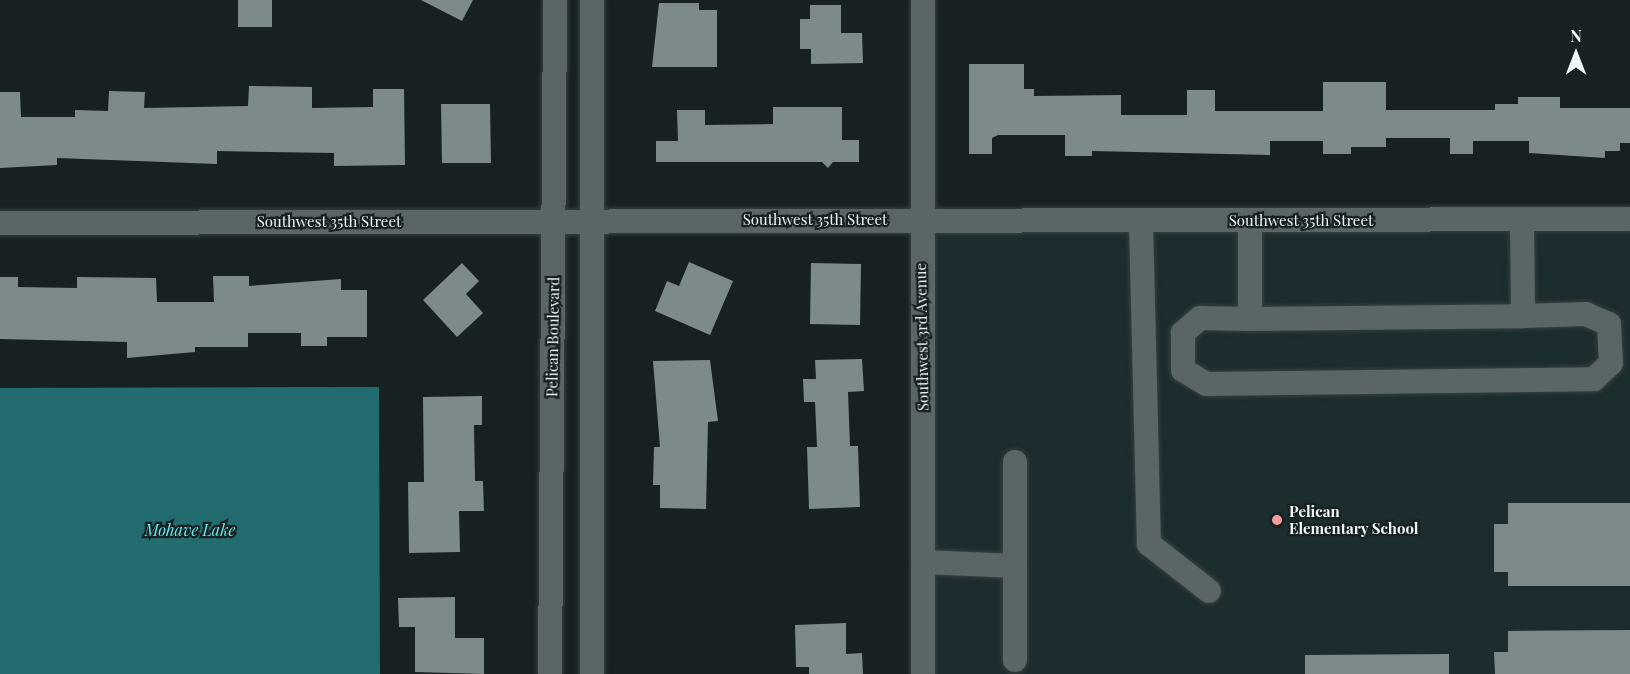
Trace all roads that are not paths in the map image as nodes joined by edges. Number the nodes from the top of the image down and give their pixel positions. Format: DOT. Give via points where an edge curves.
graph roads {
  1 [pos="555,0"];
  2 [pos="592,0"];
  3 [pos="923,0"];
  4 [pos="1522,219"];
  5 [pos="1630,219"];
  6 [pos="593,220"];
  7 [pos="921,220"];
  8 [pos="1141,221"];
  9 [pos="1250,221"];
  10 [pos="555,222"];
  11 [pos="0,223"];
  12 [pos="1523,316"];
  13 [pos="1250,319"];
  14 [pos="1015,462"];
  15 [pos="923,562"];
  16 [pos="1015,566"];
  17 [pos="1209,591"];
  18 [pos="1015,660"];
  19 [pos="550,674"];
  20 [pos="592,674"];
  21 [pos="923,674"];
  1 -- 10 [label="street, Pelican Boulevard"];
  2 -- 6 [label="street"];
  3 -- 7 [label="street, Southwest 3rd Avenue"];
  4 -- 5 [label="street, Southwest 35th Street"];
  4 -- 9 [label="street, Southwest 35th Street"];
  4 -- 12 [label="street"];
  6 -- 7 [label="street, Southwest 35th Street"];
  6 -- 10 [label="street, Southwest 35th Street"];
  6 -- 20 [label="street"];
  7 -- 8 [label="street, Southwest 35th Street"];
  7 -- 15 [label="street, Southwest 3rd Avenue"];
  8 -- 9 [label="street, Southwest 35th Street"];
  8 -- 17 [label="street" via="1149,544"];
  9 -- 13 [label="street"];
  10 -- 11 [label="street, Southwest 35th Street"];
  10 -- 19 [label="street, Pelican Boulevard"];
  12 -- 13 [label="street"];
  12 -- 13 [label="street" via="1586,314 1609,324 1611,363 1594,379 1206,384 1183,370 1183,333 1200,318"];
  14 -- 16 [label="street"];
  15 -- 16 [label="street"];
  15 -- 21 [label="street, Southwest 3rd Avenue"];
  16 -- 18 [label="street"];
}
